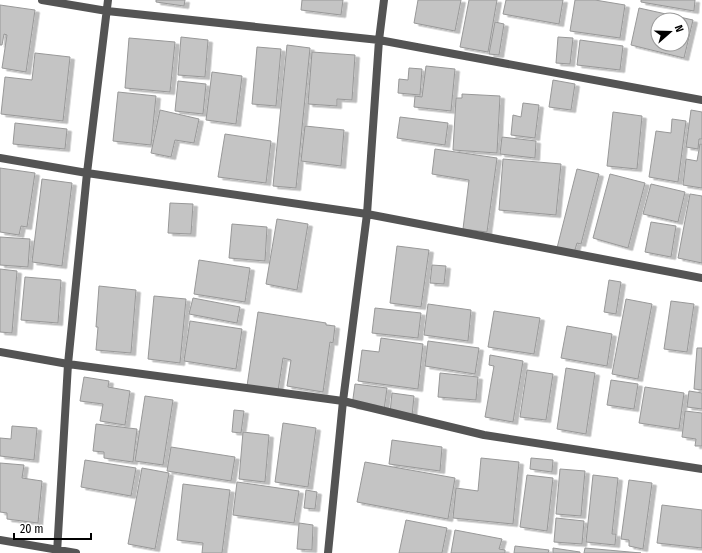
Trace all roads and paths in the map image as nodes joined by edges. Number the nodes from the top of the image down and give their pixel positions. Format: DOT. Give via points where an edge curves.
graph roads {
  1 [pos="42,0"];
  2 [pos="108,0"];
  3 [pos="384,0"];
  4 [pos="107,11"];
  5 [pos="379,40"];
  6 [pos="702,100"];
  7 [pos="0,158"];
  8 [pos="87,173"];
  9 [pos="367,214"];
  10 [pos="702,278"];
  11 [pos="0,352"];
  12 [pos="68,364"];
  13 [pos="343,401"];
  14 [pos="702,469"];
  15 [pos="0,540"];
  16 [pos="57,552"];
  17 [pos="76,553"];
  18 [pos="328,553"];
  1 -- 4 [label="street"];
  2 -- 4 [label="street"];
  3 -- 5 [label="street"];
  4 -- 5 [label="street"];
  4 -- 8 [label="street"];
  5 -- 6 [label="street"];
  5 -- 9 [label="street"];
  7 -- 8 [label="street"];
  8 -- 9 [label="street"];
  8 -- 12 [label="street"];
  9 -- 10 [label="street"];
  9 -- 13 [label="street"];
  11 -- 12 [label="street"];
  12 -- 13 [label="street"];
  12 -- 16 [label="street"];
  13 -- 14 [label="street" via="484,434"];
  13 -- 18 [label="street"];
  15 -- 16 [label="street"];
  16 -- 17 [label="street"];
}
